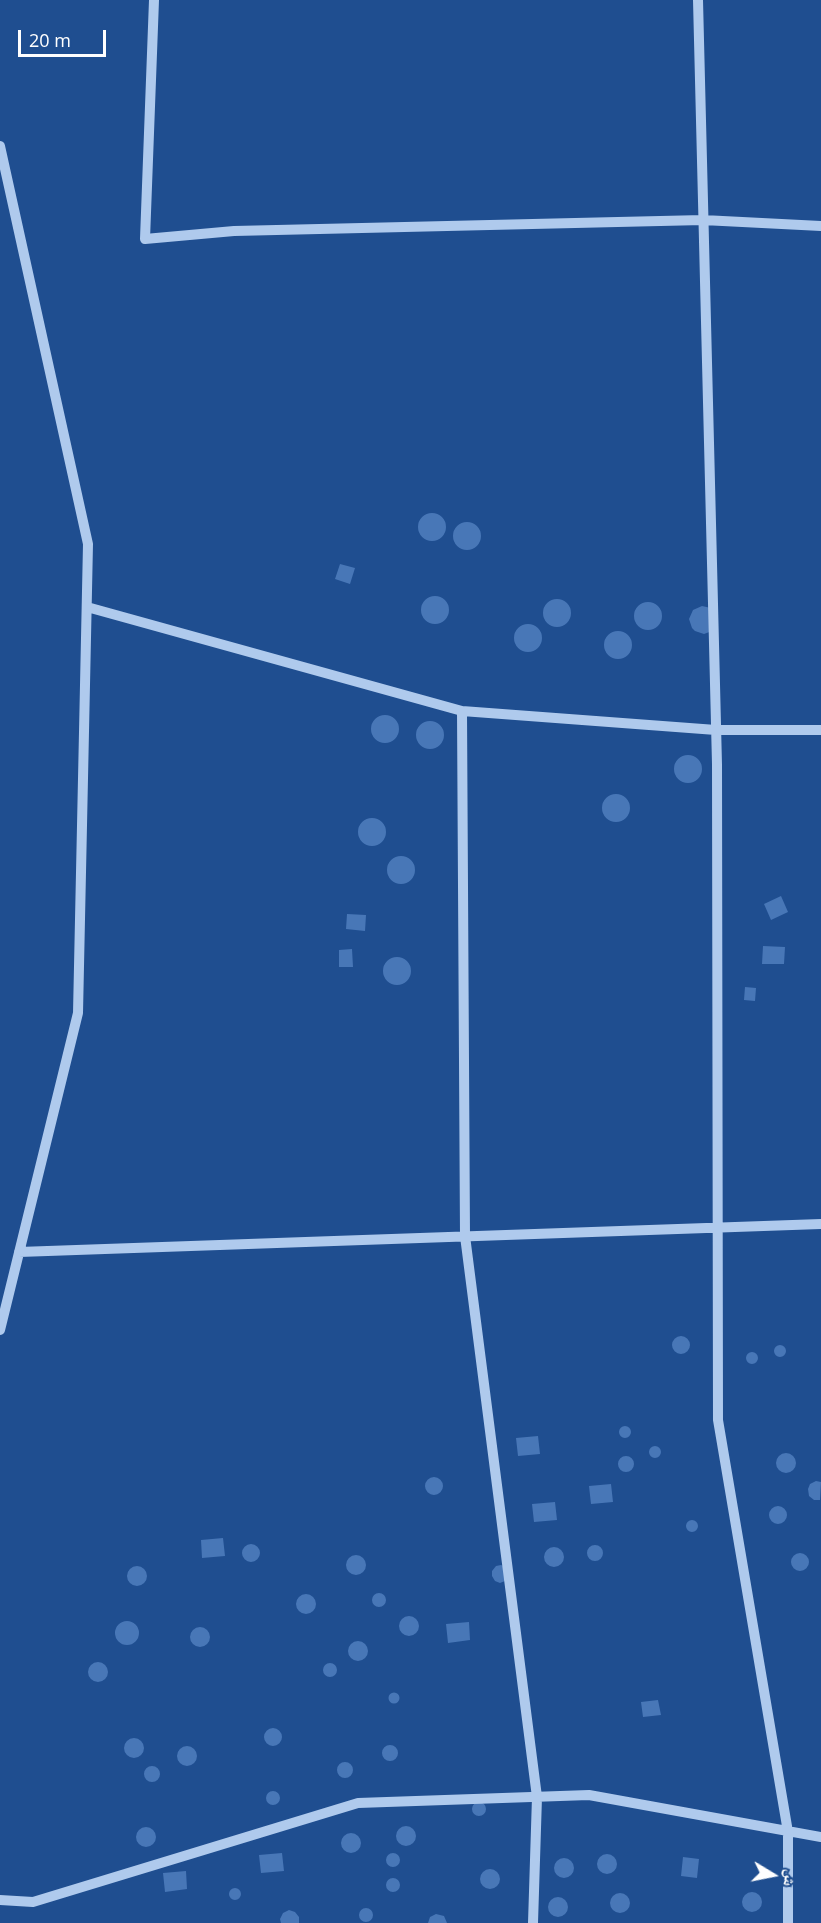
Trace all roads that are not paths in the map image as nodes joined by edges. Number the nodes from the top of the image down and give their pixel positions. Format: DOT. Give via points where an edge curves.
graph roads {
  1 [pos="154,0"];
  2 [pos="698,0"];
  3 [pos="0,146"];
  4 [pos="703,220"];
  5 [pos="821,226"];
  6 [pos="87,607"];
  7 [pos="462,711"];
  8 [pos="716,730"];
  9 [pos="821,730"];
  10 [pos="821,1224"];
  11 [pos="718,1227"];
  12 [pos="465,1236"];
  13 [pos="19,1252"];
  14 [pos="0,1330"];
  15 [pos="537,1797"];
  16 [pos="788,1832"];
  17 [pos="821,1838"];
  18 [pos="0,1900"];
  19 [pos="533,1923"];
  20 [pos="788,1923"];
  1 -- 4 [label="street" via="145,239 234,231"];
  2 -- 4 [label="street"];
  3 -- 6 [label="street" via="88,544"];
  4 -- 5 [label="street"];
  4 -- 8 [label="street"];
  6 -- 7 [label="street"];
  6 -- 13 [label="street" via="78,1013"];
  7 -- 8 [label="street"];
  7 -- 12 [label="street"];
  8 -- 9 [label="street"];
  8 -- 11 [label="street"];
  10 -- 11 [label="street"];
  11 -- 12 [label="street"];
  11 -- 16 [label="street" via="718,1420"];
  12 -- 13 [label="street"];
  12 -- 15 [label="street"];
  13 -- 14 [label="street"];
  15 -- 16 [label="street" via="589,1795"];
  15 -- 18 [label="street" via="358,1803 33,1902"];
  15 -- 19 [label="street"];
  16 -- 17 [label="street"];
  16 -- 20 [label="street"];
}
